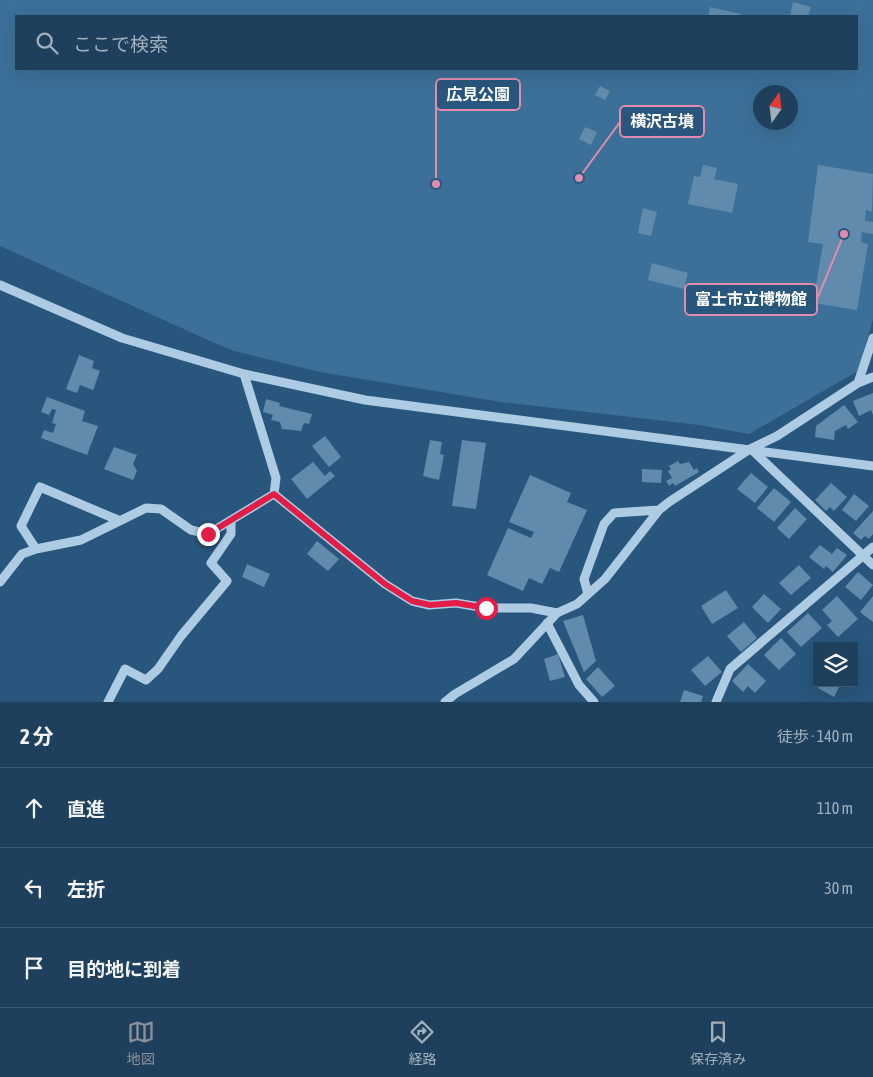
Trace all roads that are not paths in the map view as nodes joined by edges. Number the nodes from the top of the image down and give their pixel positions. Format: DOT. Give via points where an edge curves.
graph roads {
  1 [pos="0,285"];
  2 [pos="873,338"];
  3 [pos="244,374"];
  4 [pos="873,377"];
  5 [pos="858,383"];
  6 [pos="750,448"];
  7 [pos="873,466"];
  8 [pos="274,494"];
  9 [pos="659,510"];
  10 [pos="118,520"];
  11 [pos="231,522"];
  12 [pos="873,546"];
  13 [pos="36,549"];
  14 [pos="862,555"];
  15 [pos="873,565"];
  16 [pos="0,582"];
  17 [pos="588,594"];
  18 [pos="557,613"];
  19 [pos="548,623"];
  20 [pos="108,702"];
  21 [pos="445,702"];
  22 [pos="594,702"];
  23 [pos="716,702"];
  1 -- 3 [label="street" via="122,338"];
  2 -- 5 [label="street"];
  3 -- 6 [label="street" via="365,400"];
  3 -- 8 [label="street" via="276,478"];
  4 -- 5 [label="street"];
  5 -- 6 [label="street" via="777,436"];
  6 -- 7 [label="street"];
  6 -- 9 [label="street"];
  6 -- 14 [label="street"];
  8 -- 11 [label="street"];
  8 -- 18 [label="street" via="385,584 412,601 430,605 456,603 486,608 531,608"];
  9 -- 17 [label="street" via="605,579"];
  9 -- 17 [label="street" via="614,513 604,524 584,579"];
  10 -- 11 [label="street" via="146,508 161,509 191,530 208,534"];
  10 -- 13 [label="street" via="80,540"];
  10 -- 13 [label="street" via="40,487 21,526"];
  11 -- 20 [label="street" via="231,534 212,563 227,581 158,669 146,680 125,669"];
  12 -- 14 [label="street"];
  13 -- 16 [label="street" via="22,554"];
  14 -- 15 [label="street"];
  14 -- 23 [label="street" via="730,669"];
  17 -- 18 [label="street" via="577,604"];
  18 -- 19 [label="street"];
  19 -- 21 [label="street" via="514,659"];
  19 -- 22 [label="street" via="579,685"];
}
